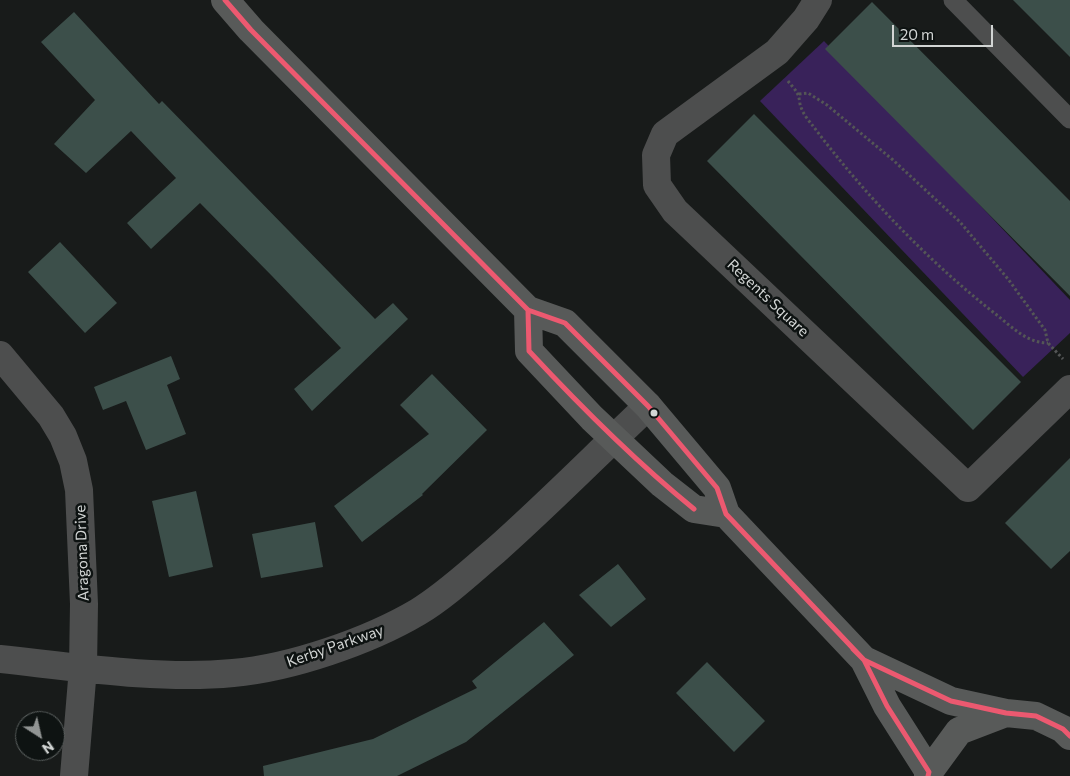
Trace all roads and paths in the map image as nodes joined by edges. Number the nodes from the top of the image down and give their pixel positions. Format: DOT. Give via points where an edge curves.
graph roads {
  1 [pos="225,0"];
  2 [pos="818,0"];
  3 [pos="953,0"];
  4 [pos="1070,119"];
  5 [pos="528,310"];
  6 [pos="1048,343"];
  7 [pos="0,354"];
  8 [pos="1065,361"];
  9 [pos="1070,389"];
  10 [pos="648,406"];
  11 [pos="614,438"];
  12 [pos="726,514"];
  13 [pos="0,659"];
  14 [pos="864,660"];
  15 [pos="84,668"];
  16 [pos="1006,713"];
  17 [pos="1070,736"];
  18 [pos="929,774"];
  19 [pos="74,776"];
  1 -- 5 [label="main road"];
  2 -- 9 [label="street, Regents Square" via="777,52 665,134 656,156 657,185 675,210 968,488"];
  3 -- 4 [label="lane"];
  5 -- 10 [label="main road" via="565,323"];
  5 -- 11 [label="main road" via="529,351"];
  6 -- 6 [label="path" via="1038,343 1023,335 924,252 817,132 800,106 799,94 808,93 827,105 960,222 1008,279 1045,330"];
  6 -- 8 [label="path"];
  7 -- 15 [label="street, Aragona Drive" via="51,416 73,461 81,523"];
  10 -- 11 [label="street, Kerby Parkway"];
  10 -- 12 [label="main road" via="717,488"];
  11 -- 12 [label="main road" via="662,484 694,509"];
  11 -- 15 [label="street, Kerby Parkway" via="535,516 443,595 387,628 269,669 178,675"];
  12 -- 14 [label="main road"];
  13 -- 15 [label="street, Kerby Parkway"];
  14 -- 16 [label="main road" via="951,701"];
  14 -- 18 [label="main road" via="887,706"];
  15 -- 19 [label="street, Aragona Drive"];
  16 -- 17 [label="main road" via="1036,716"];
  16 -- 18 [label="main road" via="959,732"];
}
